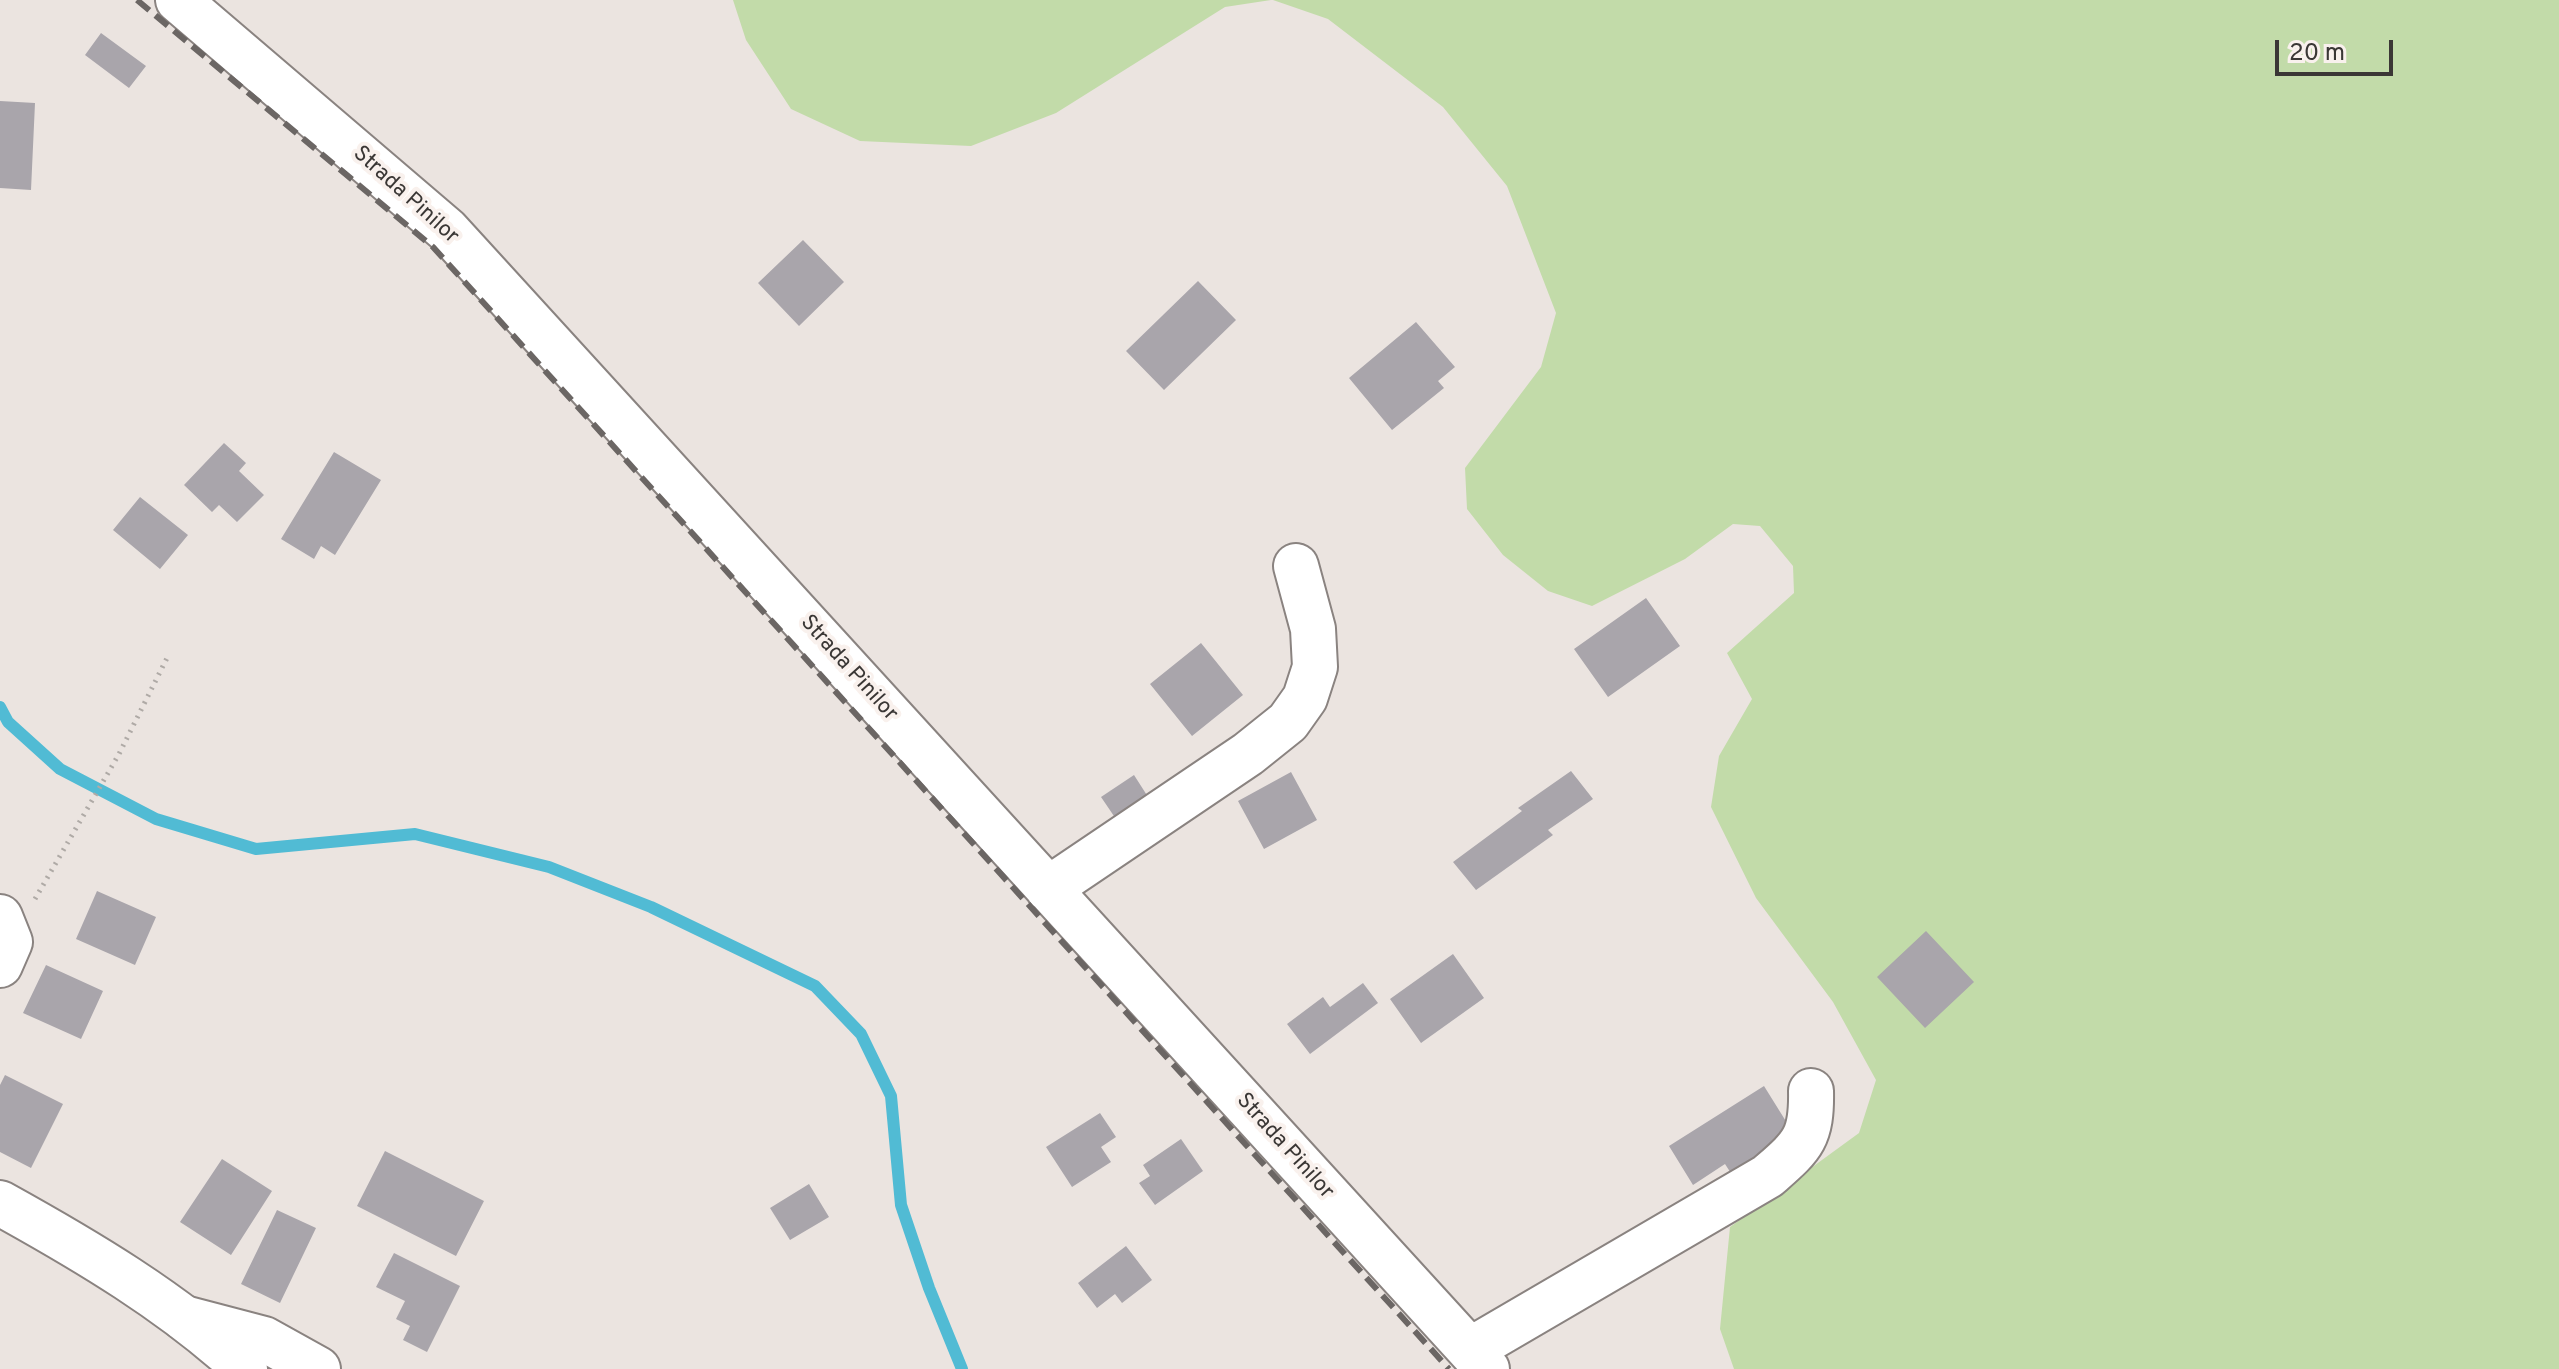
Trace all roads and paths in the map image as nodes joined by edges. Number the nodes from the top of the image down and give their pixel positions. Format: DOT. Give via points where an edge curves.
graph roads {
  1 [pos="178,0"];
  2 [pos="1296,566"];
  3 [pos="169,654"];
  4 [pos="1048,889"];
  5 [pos="3,942"];
  6 [pos="1811,1091"];
  7 [pos="0,1203"];
  8 [pos="184,1318"];
  9 [pos="1478,1360"];
  10 [pos="245,1369"];
  11 [pos="318,1369"];
  1 -- 4 [label="street, Strada Pinilor" via="447,230"];
  2 -- 4 [label="street" via="1313,629 1315,667 1305,698 1288,722"];
  3 -- 5 [label="path" via="119,754"];
  4 -- 9 [label="street, Strada Pinilor"];
  6 -- 9 [label="street" via="1812,1118 1801,1146 1768,1176"];
  7 -- 8 [label="street" via="110,1267"];
  8 -- 10 [label="street"];
  8 -- 11 [label="street" via="264,1339"];
}
